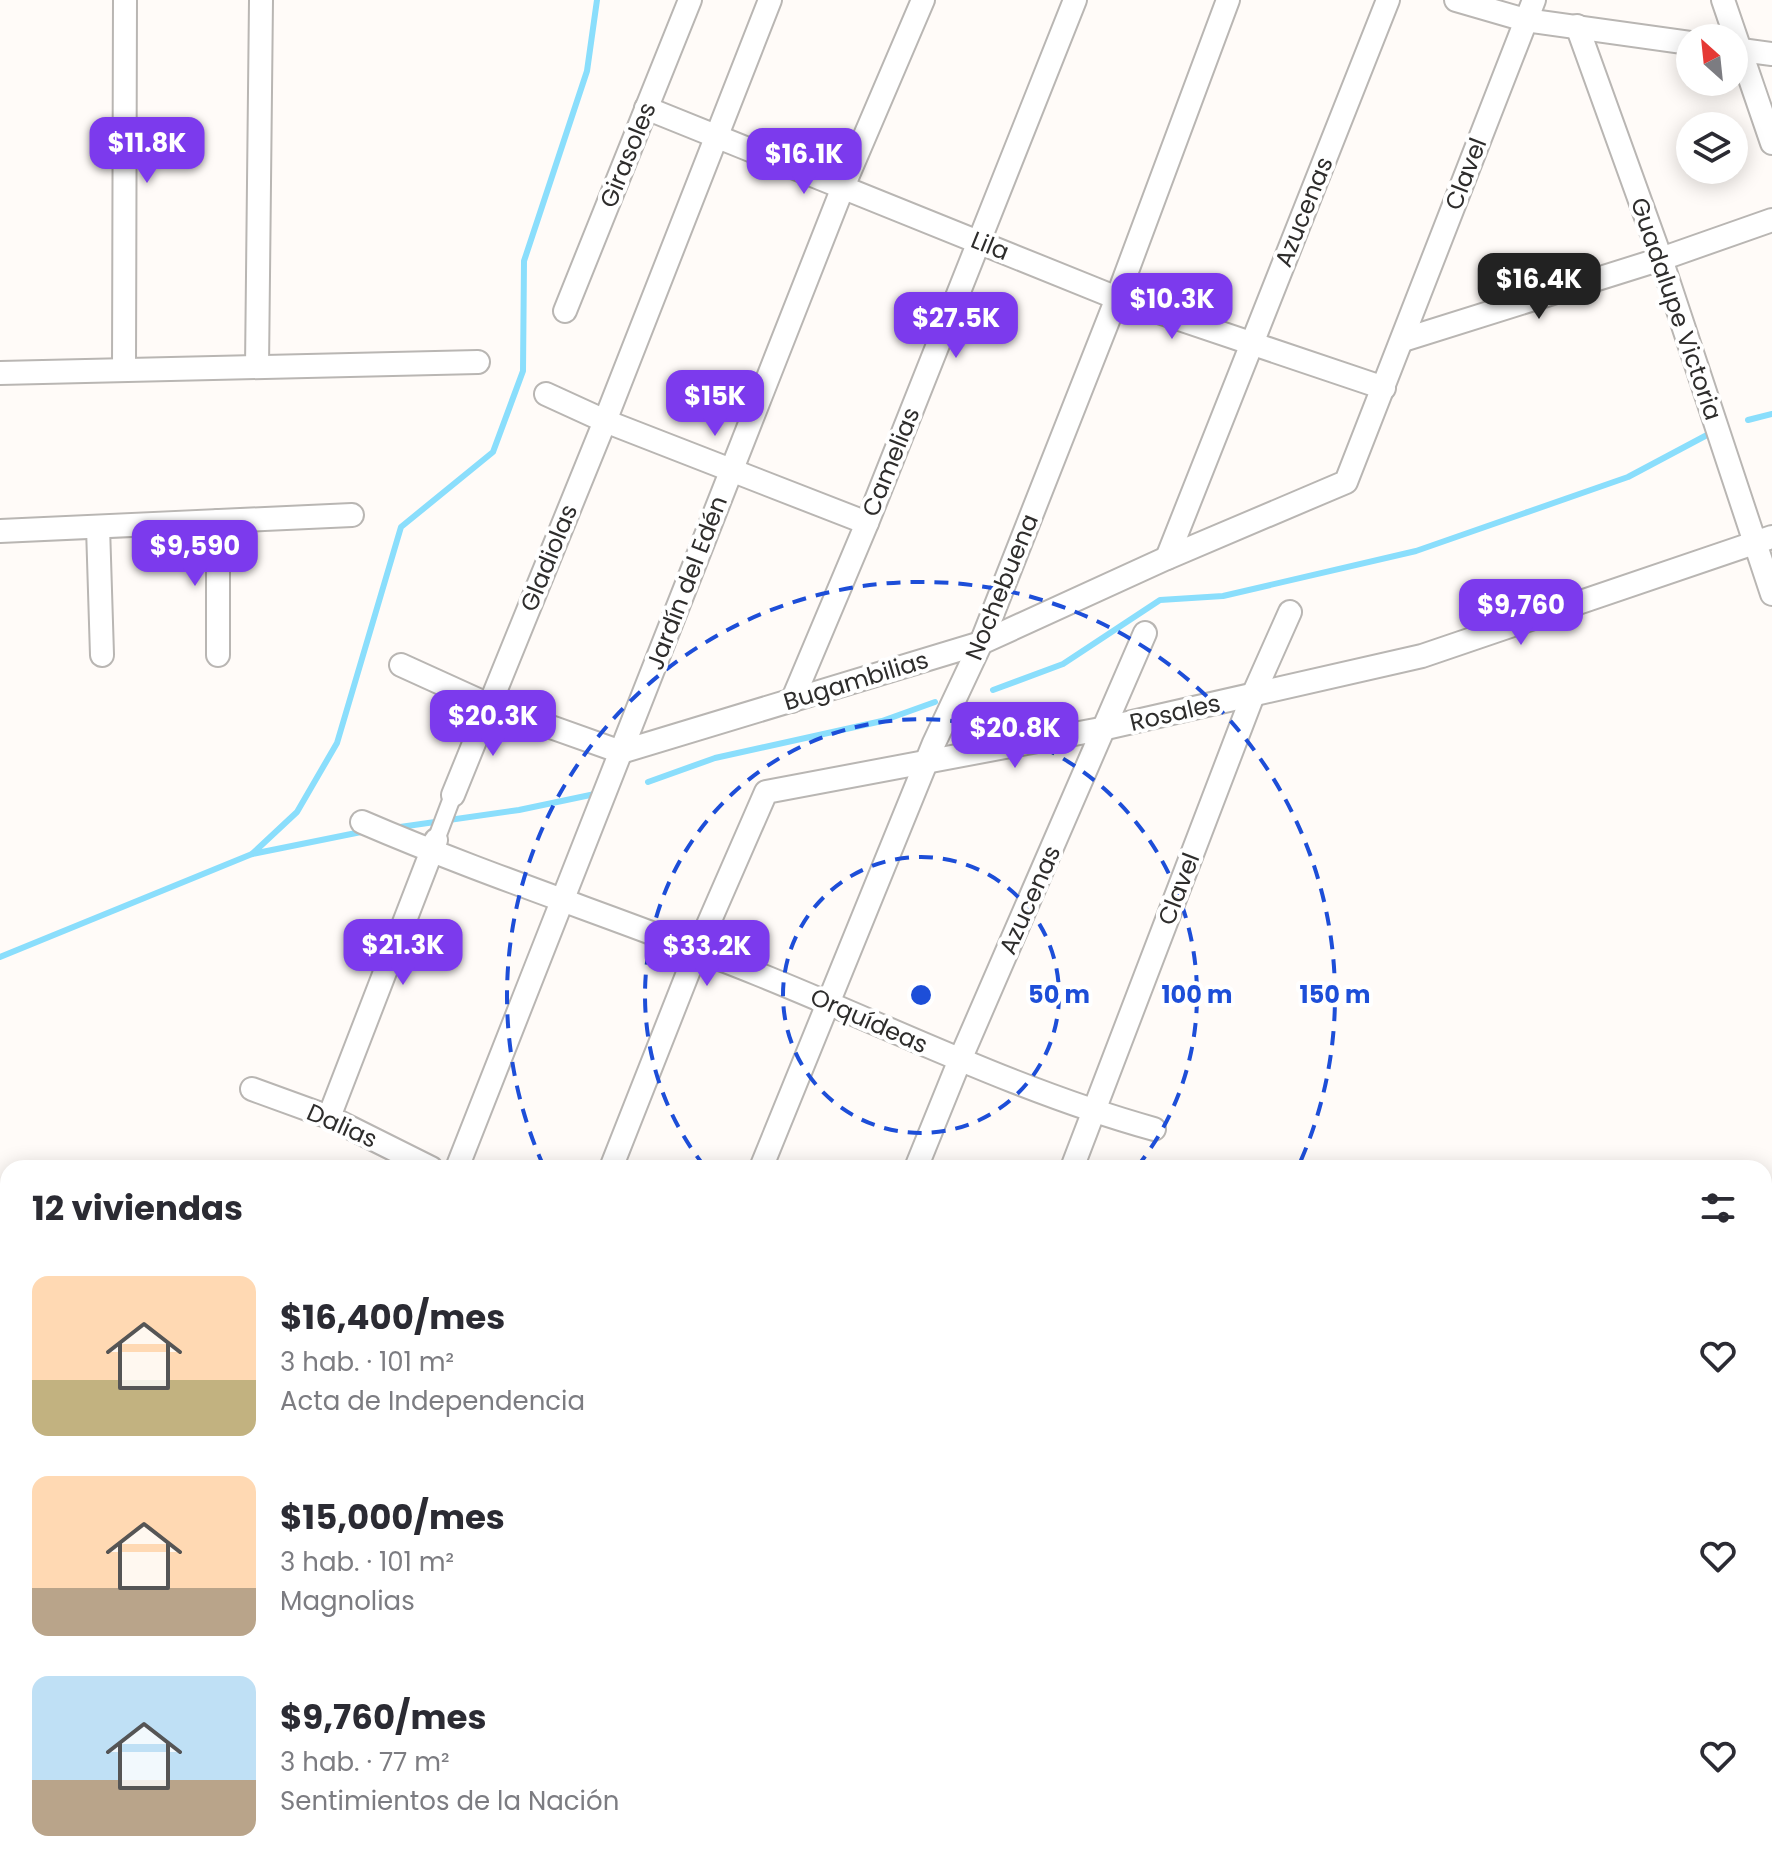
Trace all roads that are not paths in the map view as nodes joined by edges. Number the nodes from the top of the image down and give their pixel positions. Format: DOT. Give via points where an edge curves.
graph roads {
  1 [pos="125,0"];
  2 [pos="261,0"];
  3 [pos="690,0"];
  4 [pos="770,0"];
  5 [pos="923,0"];
  6 [pos="1075,0"];
  7 [pos="1228,0"];
  8 [pos="1388,0"];
  9 [pos="1456,0"];
  10 [pos="1723,0"];
  11 [pos="1530,10"];
  12 [pos="1730,24"];
  13 [pos="1577,26"];
  14 [pos="1676,41"];
  15 [pos="1748,51"];
  16 [pos="1772,54"];
  17 [pos="1748,79"];
  18 [pos="646,108"];
  19 [pos="716,137"];
  20 [pos="1772,143"];
  21 [pos="843,187"];
  22 [pos="1772,220"];
  23 [pos="979,242"];
  24 [pos="1661,259"];
  25 [pos="1117,298"];
  26 [pos="565,311"];
  27 [pos="1403,340"];
  28 [pos="1252,344"];
  29 [pos="478,362"];
  30 [pos="257,367"];
  31 [pos="124,370"];
  32 [pos="0,373"];
  33 [pos="1384,388"];
  34 [pos="546,394"];
  35 [pos="605,421"];
  36 [pos="732,469"];
  37 [pos="1346,482"];
  38 [pos="352,515"];
  39 [pos="218,521"];
  40 [pos="867,523"];
  41 [pos="98,527"];
  42 [pos="0,531"];
  43 [pos="1763,540"];
  44 [pos="1167,558"];
  45 [pos="1772,594"];
  46 [pos="1290,612"];
  47 [pos="1145,633"];
  48 [pos="981,643"];
  49 [pos="102,655"];
  50 [pos="218,655"];
  51 [pos="401,665"];
  52 [pos="1253,695"];
  53 [pos="792,701"];
  54 [pos="489,705"];
  55 [pos="1106,728"];
  56 [pos="621,752"];
  57 [pos="930,754"];
  58 [pos="453,795"];
  59 [pos="362,822"];
  60 [pos="433,846"];
  61 [pos="562,901"];
  62 [pos="697,950"];
  63 [pos="829,1003"];
  64 [pos="959,1062"];
  65 [pos="252,1089"];
  66 [pos="1094,1113"];
  67 [pos="329,1117"];
  68 [pos="1154,1129"];
  69 [pos="415,1160"];
  70 [pos="460,1160"];
  71 [pos="614,1160"];
  72 [pos="764,1160"];
  73 [pos="919,1160"];
  74 [pos="1075,1160"];
  1 -- 31 [label="street"];
  2 -- 30 [label="street"];
  3 -- 18 [label="street, Girasoles"];
  4 -- 19 [label="street, Gladiolas"];
  5 -- 21 [label="street, Jardín del Edén"];
  6 -- 23 [label="street, Camelias"];
  7 -- 25 [label="street, Nochebuena"];
  8 -- 28 [label="street, Azucenas"];
  9 -- 11 [label="street"];
  10 -- 12 [label="street"];
  11 -- 13 [label="street"];
  11 -- 27 [label="street, Clavel"];
  13 -- 14 [label="street"];
  13 -- 24 [label="street, Guadalupe Victoria"];
  15 -- 16 [label="street"];
  17 -- 20 [label="street"];
  18 -- 19 [label="street, Lila"];
  18 -- 26 [label="street, Girasoles"];
  19 -- 21 [label="street, Lila"];
  19 -- 35 [label="street, Gladiolas"];
  21 -- 23 [label="street, Lila"];
  21 -- 36 [label="street, Jardín del Edén"];
  22 -- 24 [label="street"];
  23 -- 25 [label="street, Lila"];
  23 -- 40 [label="street, Camelias"];
  24 -- 27 [label="street"];
  24 -- 43 [label="street, Guadalupe Victoria"];
  25 -- 28 [label="street, Lila"];
  25 -- 48 [label="street, Nochebuena"];
  27 -- 33 [label="street, Clavel"];
  28 -- 33 [label="street, Lila"];
  28 -- 44 [label="street, Azucenas"];
  29 -- 30 [label="street"];
  30 -- 31 [label="street"];
  31 -- 32 [label="street"];
  33 -- 37 [label="street, Clavel"];
  34 -- 35 [label="street"];
  35 -- 36 [label="street"];
  35 -- 54 [label="street, Gladiolas"];
  36 -- 40 [label="street"];
  36 -- 56 [label="street, Jardín del Edén"];
  37 -- 44 [label="street, Bugambilias"];
  38 -- 39 [label="street"];
  39 -- 41 [label="street"];
  39 -- 50 [label="street"];
  40 -- 53 [label="street, Camelias"];
  41 -- 42 [label="street"];
  41 -- 49 [label="street"];
  43 -- 45 [label="street, Guadalupe Victoria"];
  43 -- 52 [label="street, Rosales" via="1422,656"];
  44 -- 48 [label="street, Bugambilias"];
  46 -- 52 [label="street, Clavel"];
  47 -- 55 [label="street, Azucenas"];
  48 -- 53 [label="street, Bugambilias"];
  48 -- 57 [label="street, Nochebuena"];
  51 -- 54 [label="street"];
  52 -- 55 [label="street, Rosales"];
  52 -- 66 [label="street, Clavel"];
  53 -- 56 [label="street, Bugambilias"];
  54 -- 56 [label="street"];
  54 -- 58 [label="street, Gladiolas"];
  55 -- 57 [label="street, Rosales"];
  55 -- 64 [label="street, Azucenas"];
  56 -- 61 [label="street, Jardín del Edén"];
  57 -- 62 [label="street, Rosales" via="766,792"];
  57 -- 63 [label="street, Nochebuena"];
  58 -- 60 [label="street, Gladiolas"];
  59 -- 60 [label="street, Orquídeas"];
  60 -- 61 [label="street, Orquídeas"];
  60 -- 67 [label="street, Gladiolas"];
  61 -- 62 [label="street, Orquídeas"];
  61 -- 70 [label="street, Jardín del Edén"];
  62 -- 63 [label="street, Orquídeas"];
  62 -- 71 [label="street"];
  63 -- 64 [label="street, Orquídeas"];
  63 -- 72 [label="street, Nochebuena"];
  64 -- 66 [label="street, Orquídeas"];
  64 -- 73 [label="street, Azucenas"];
  65 -- 67 [label="street, Dalias"];
  66 -- 68 [label="street, Orquídeas"];
  66 -- 74 [label="street, Clavel"];
  67 -- 69 [label="street, Dalias"];
}
